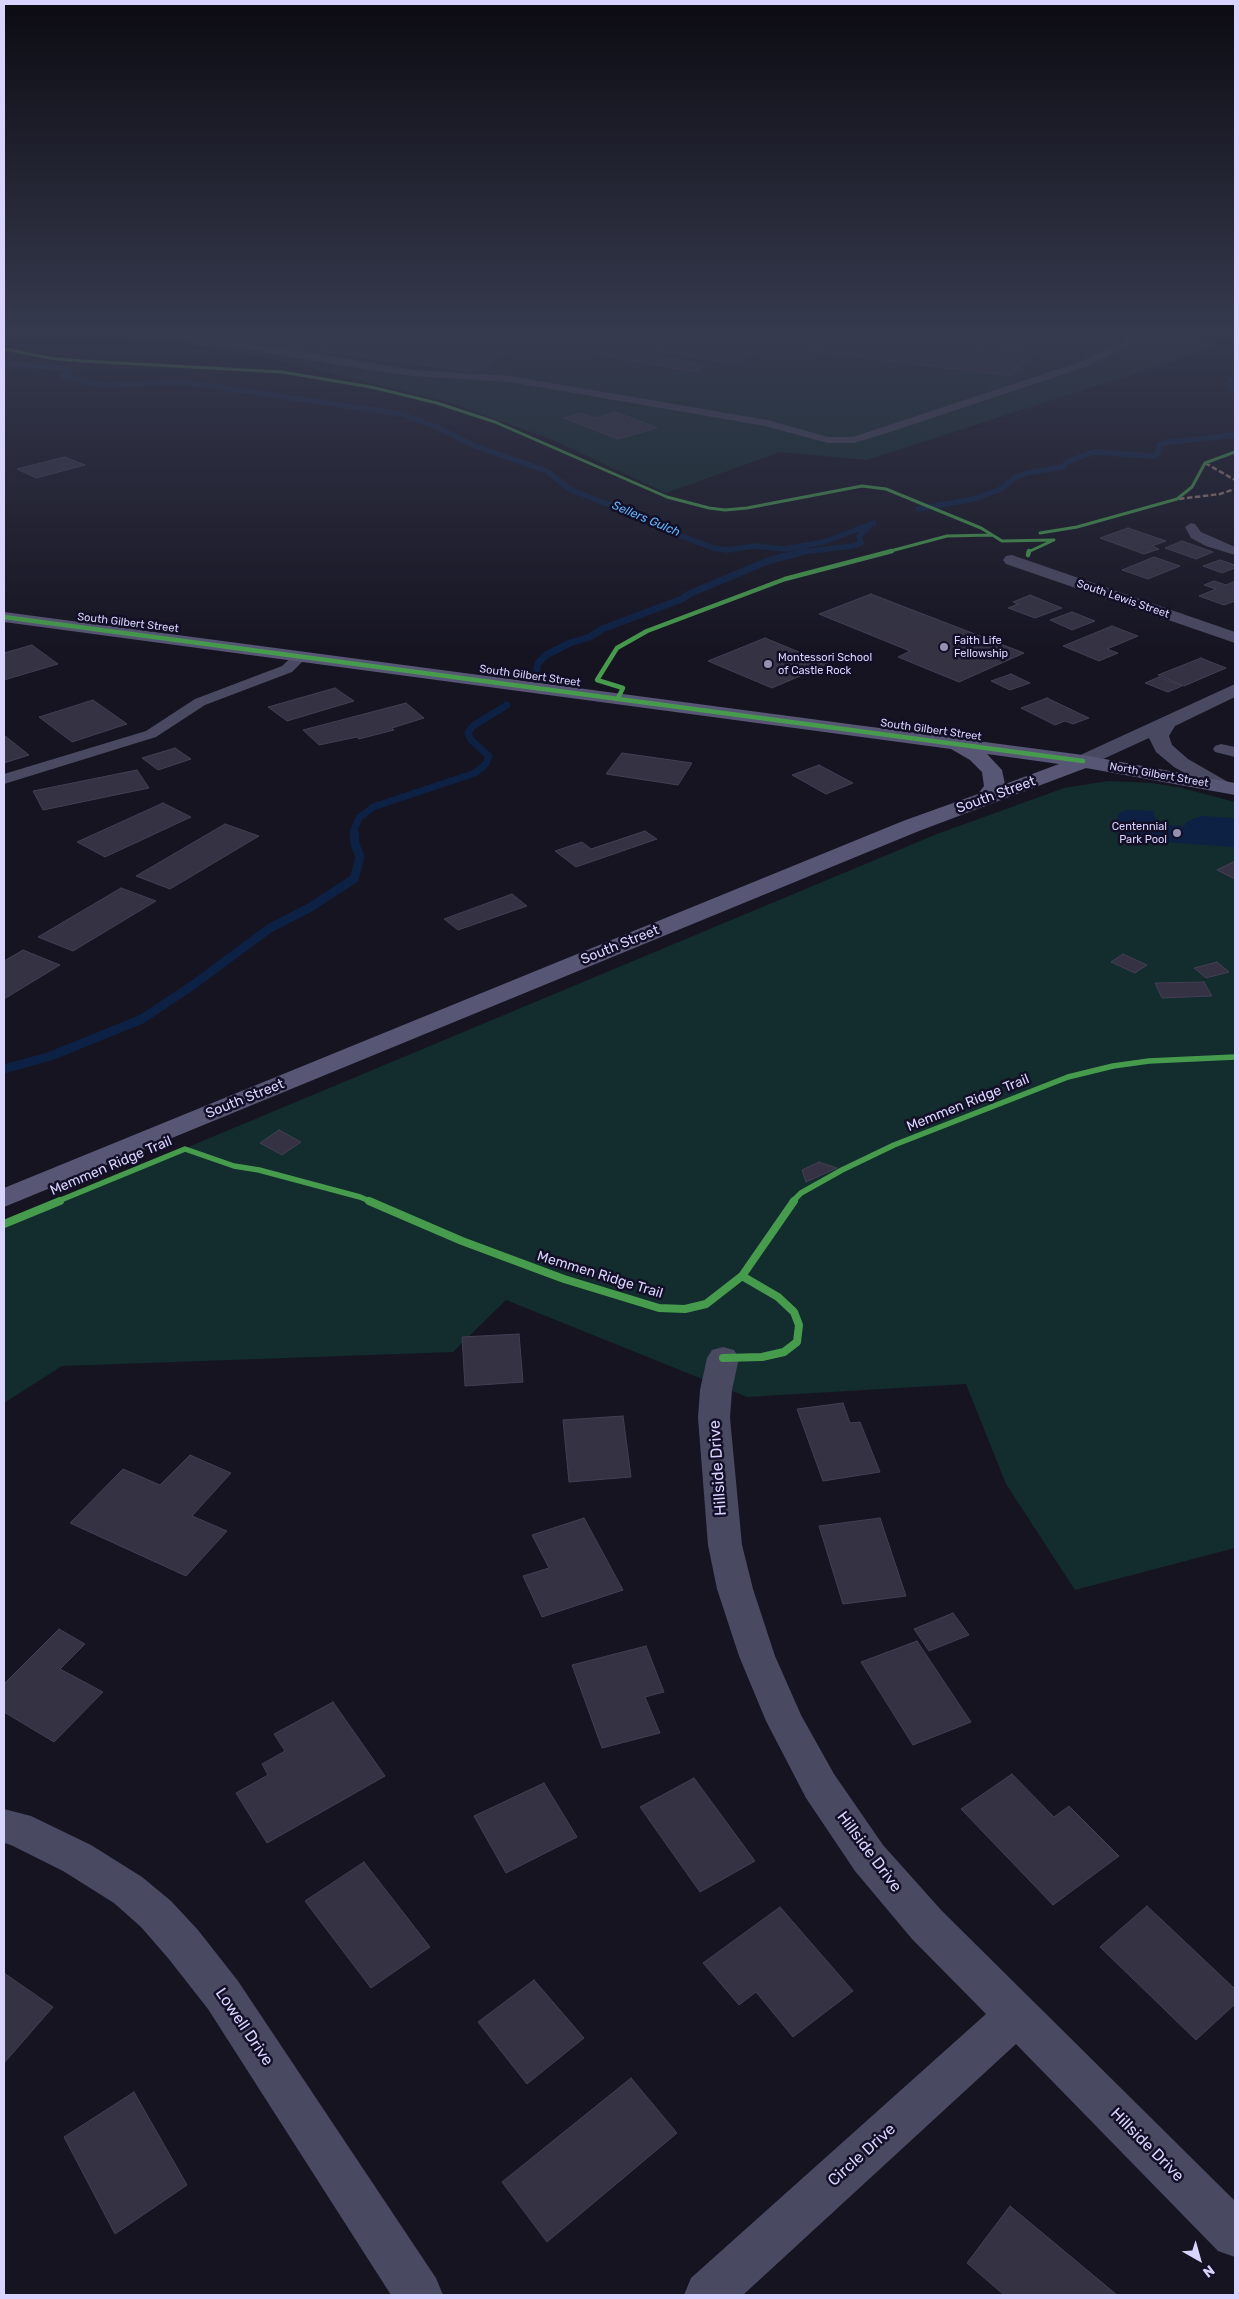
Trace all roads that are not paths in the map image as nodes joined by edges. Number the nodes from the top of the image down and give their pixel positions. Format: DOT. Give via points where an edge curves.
graph roads {
  1 [pos="1191,527"];
  2 [pos="1235,551"];
  3 [pos="1012,560"];
  4 [pos="4,617"];
  5 [pos="1235,638"];
  6 [pos="301,656"];
  7 [pos="1235,690"];
  8 [pos="1167,722"];
  9 [pos="936,741"];
  10 [pos="1083,761"];
  11 [pos="4,779"];
  12 [pos="1228,787"];
  13 [pos="984,799"];
  14 [pos="4,1198"];
  15 [pos="723,1358"];
  16 [pos="4,1826"];
  17 [pos="1017,2014"];
  18 [pos="1235,2234"];
  19 [pos="419,2295"];
  20 [pos="708,2295"];
  1 -- 2 [label="lane" via="1196,535"];
  3 -- 5 [label="street, South Lewis Street"];
  4 -- 6 [label="street, South Gilbert Street"];
  6 -- 9 [label="street, South Gilbert Street"];
  6 -- 11 [label="lane" via="287,669 200,702 150,734"];
  7 -- 8 [label="street, South Street"];
  8 -- 10 [label="street, South Street"];
  8 -- 12 [label="street" via="1160,736 1163,748 1181,763"];
  9 -- 10 [label="street, South Gilbert Street"];
  9 -- 13 [label="street" via="977,756 992,770 995,786"];
  10 -- 12 [label="street, North Gilbert Street"];
  10 -- 13 [label="street, South Street"];
  13 -- 14 [label="street, South Street" via="911,826"];
  15 -- 17 [label="street, Hillside Drive" via="714,1418 725,1545 744,1620 785,1721 820,1786 869,1858 927,1925"];
  16 -- 19 [label="street, Lowell Drive" via="17,1828 77,1858 128,1890 184,1944 223,1995"];
  17 -- 18 [label="street, Hillside Drive"];
  17 -- 20 [label="street, Circle Drive"];
}
